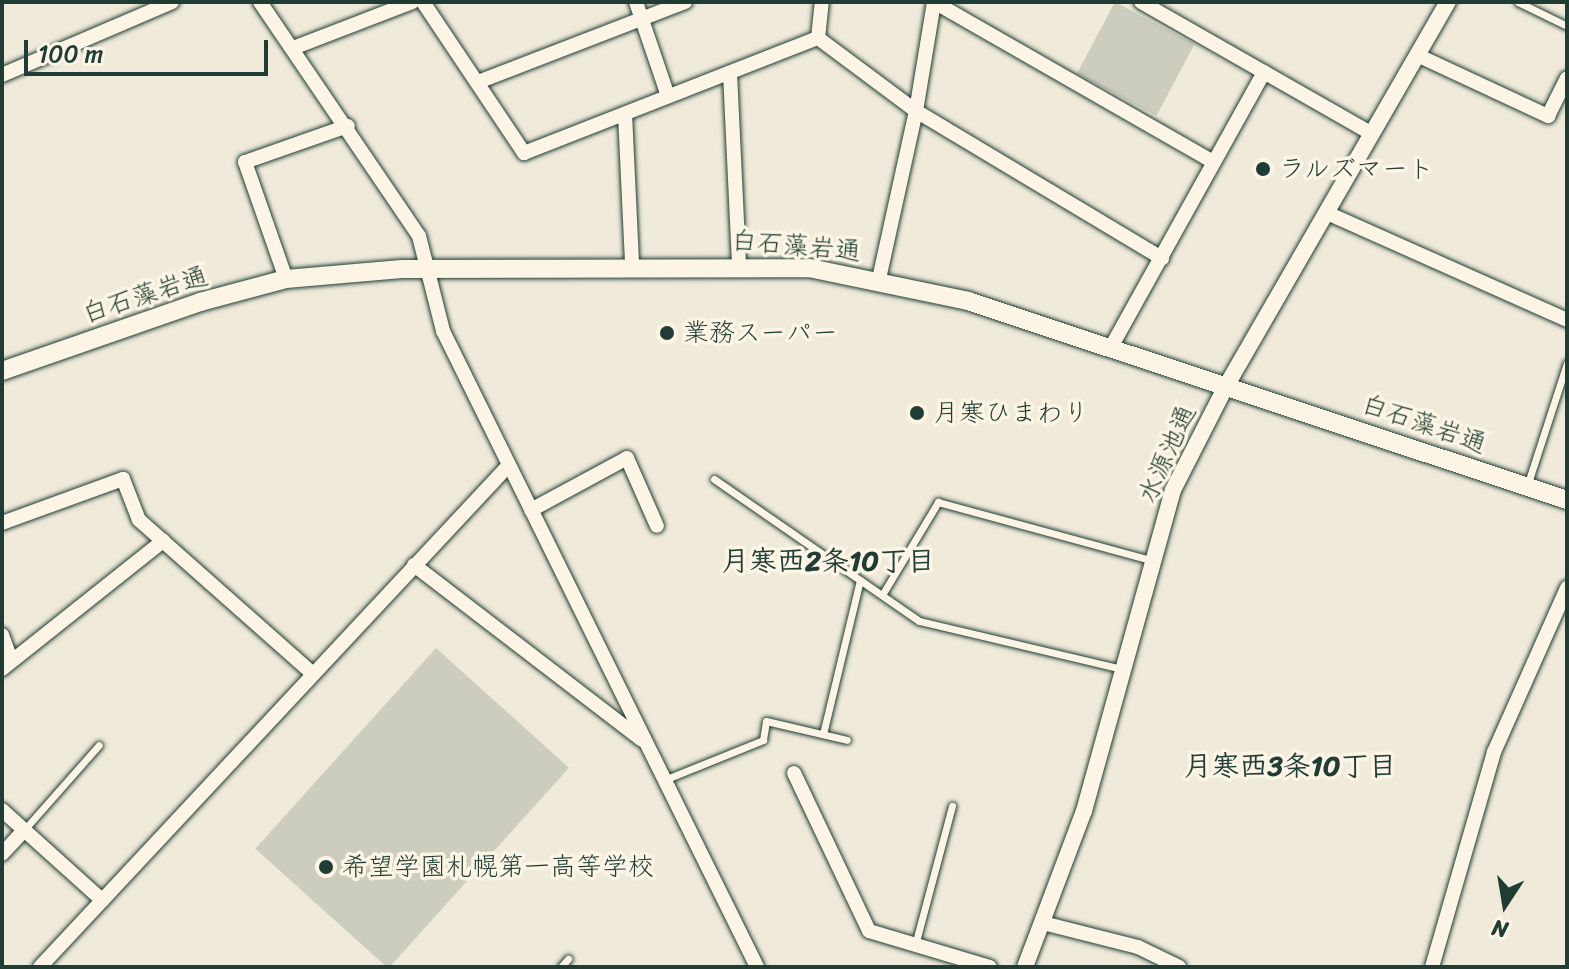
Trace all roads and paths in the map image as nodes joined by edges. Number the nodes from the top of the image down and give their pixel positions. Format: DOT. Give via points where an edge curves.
graph roads {
  1 [pos="172,2"];
  2 [pos="260,2"];
  3 [pos="412,2"];
  4 [pos="423,2"];
  5 [pos="636,2"];
  6 [pos="685,2"];
  7 [pos="822,2"];
  8 [pos="934,2"];
  9 [pos="1141,2"];
  10 [pos="1448,2"];
  11 [pos="1518,2"];
  12 [pos="383,7"];
  13 [pos="643,18"];
  14 [pos="1567,26"];
  15 [pos="818,38"];
  16 [pos="293,48"];
  17 [pos="1417,55"];
  18 [pos="1264,72"];
  19 [pos="730,73"];
  20 [pos="2,75"];
  21 [pos="1567,78"];
  22 [pos="478,82"];
  23 [pos="668,96"];
  24 [pos="916,111"];
  25 [pos="625,114"];
  26 [pos="348,126"];
  27 [pos="1371,133"];
  28 [pos="1213,162"];
  29 [pos="1327,213"];
  30 [pos="1162,258"];
  31 [pos="632,265"];
  32 [pos="739,265"];
  33 [pos="427,269"];
  34 [pos="286,279"];
  35 [pos="879,279"];
  36 [pos="1567,320"];
  37 [pos="1110,349"];
  38 [pos="1567,363"];
  39 [pos="2,371"];
  40 [pos="1225,388"];
  41 [pos="508,466"];
  42 [pos="714,479"];
  43 [pos="1527,488"];
  44 [pos="1567,500"];
  45 [pos="531,510"];
  46 [pos="2,523"];
  47 [pos="657,526"];
  48 [pos="163,541"];
  49 [pos="1150,560"];
  50 [pos="414,565"];
  51 [pos="860,580"];
  52 [pos="1567,588"];
  53 [pos="882,595"];
  54 [pos="2,635"];
  55 [pos="6,664"];
  56 [pos="1122,669"];
  57 [pos="312,673"];
  58 [pos="823,734"];
  59 [pos="847,740"];
  60 [pos="645,742"];
  61 [pos="99,745"];
  62 [pos="794,773"];
  63 [pos="664,780"];
  64 [pos="952,806"];
  65 [pos="2,810"];
  66 [pos="24,830"];
  67 [pos="2,854"];
  68 [pos="102,900"];
  69 [pos="1043,923"];
  70 [pos="915,945"];
  71 [pos="568,959"];
  72 [pos="40,967"];
  73 [pos="561,967"];
  74 [pos="757,967"];
  75 [pos="990,967"];
  76 [pos="1025,967"];
  77 [pos="1179,967"];
  78 [pos="1432,967"];
  1 -- 20 [label="street"];
  2 -- 16 [label="street"];
  3 -- 12 [label="street"];
  4 -- 22 [label="street"];
  5 -- 13 [label="street"];
  6 -- 13 [label="street"];
  7 -- 15 [label="street"];
  8 -- 24 [label="street"];
  8 -- 28 [label="street"];
  9 -- 18 [label="street"];
  10 -- 17 [label="street, 水源池通"];
  11 -- 14 [label="lane"];
  12 -- 16 [label="street"];
  13 -- 22 [label="street"];
  13 -- 23 [label="street"];
  15 -- 19 [label="street"];
  15 -- 24 [label="street"];
  16 -- 26 [label="street"];
  17 -- 21 [label="street" via="1548,116"];
  17 -- 27 [label="street, 水源池通"];
  18 -- 27 [label="street"];
  18 -- 28 [label="street"];
  19 -- 23 [label="street"];
  19 -- 32 [label="street"];
  22 -- 25 [label="street" via="524,153"];
  23 -- 25 [label="street"];
  24 -- 30 [label="street"];
  24 -- 35 [label="street"];
  25 -- 31 [label="street"];
  26 -- 33 [label="street" via="419,236"];
  26 -- 34 [label="street" via="245,162"];
  27 -- 29 [label="street, 水源池通"];
  28 -- 30 [label="street"];
  29 -- 36 [label="street"];
  29 -- 40 [label="street, 水源池通"];
  30 -- 37 [label="street"];
  31 -- 32 [label="main road, 白石藻岩通"];
  31 -- 33 [label="main road, 白石藻岩通"];
  32 -- 35 [label="main road, 白石藻岩通"];
  33 -- 34 [label="main road, 白石藻岩通"];
  33 -- 41 [label="street" via="443,331"];
  34 -- 39 [label="main road, 白石藻岩通" via="200,302"];
  35 -- 37 [label="main road, 白石藻岩通" via="968,301"];
  37 -- 40 [label="main road, 白石藻岩通"];
  38 -- 43 [label="lane"];
  40 -- 43 [label="main road, 白石藻岩通"];
  40 -- 49 [label="street, 水源池通" via="1173,490"];
  41 -- 45 [label="street"];
  41 -- 50 [label="street"];
  42 -- 51 [label="lane"];
  43 -- 44 [label="main road, 白石藻岩通"];
  45 -- 47 [label="street" via="627,458"];
  45 -- 60 [label="street"];
  46 -- 48 [label="street" via="123,479 139,520"];
  48 -- 55 [label="street"];
  48 -- 57 [label="street"];
  49 -- 53 [label="lane" via="938,502"];
  49 -- 56 [label="street, 水源池通"];
  50 -- 57 [label="street"];
  50 -- 60 [label="street"];
  51 -- 53 [label="lane"];
  51 -- 58 [label="lane"];
  52 -- 78 [label="street" via="1494,752"];
  53 -- 56 [label="lane" via="919,621"];
  54 -- 55 [label="street"];
  56 -- 69 [label="street, 水源池通" via="1084,811"];
  57 -- 68 [label="street"];
  58 -- 59 [label="lane"];
  58 -- 63 [label="lane" via="766,721 763,740"];
  60 -- 63 [label="street"];
  61 -- 66 [label="lane"];
  62 -- 70 [label="street" via="869,931"];
  63 -- 74 [label="street"];
  64 -- 70 [label="lane"];
  65 -- 66 [label="street"];
  66 -- 67 [label="street"];
  66 -- 68 [label="street"];
  68 -- 72 [label="street"];
  69 -- 76 [label="street, 水源池通"];
  69 -- 77 [label="street" via="1138,947"];
  70 -- 75 [label="street"];
  71 -- 73 [label="lane"];
}
